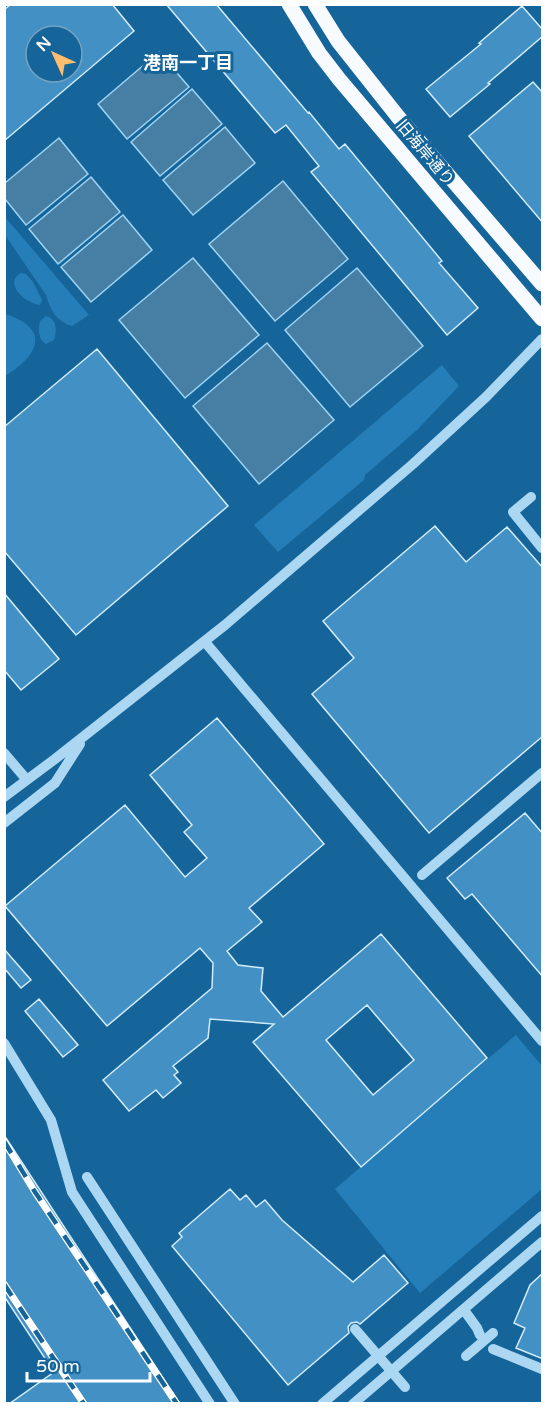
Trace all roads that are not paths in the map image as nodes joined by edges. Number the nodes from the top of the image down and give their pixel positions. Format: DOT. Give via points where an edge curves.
graph roads {
  1 [pos="289,4"];
  2 [pos="315,4"];
  3 [pos="543,284"];
  4 [pos="543,319"];
  5 [pos="543,339"];
  6 [pos="531,497"];
  7 [pos="543,548"];
  8 [pos="205,642"];
  9 [pos="85,736"];
  10 [pos="4,753"];
  11 [pos="543,772"];
  12 [pos="27,780"];
  13 [pos="4,797"];
  14 [pos="4,823"];
  15 [pos="422,875"];
  16 [pos="543,1041"];
  17 [pos="4,1043"];
  18 [pos="87,1177"];
  19 [pos="543,1216"];
  20 [pos="543,1242"];
  21 [pos="464,1310"];
  22 [pos="355,1329"];
  23 [pos="493,1333"];
  24 [pos="480,1335"];
  25 [pos="493,1349"];
  26 [pos="466,1356"];
  27 [pos="543,1369"];
  28 [pos="405,1387"];
  29 [pos="366,1399"];
  30 [pos="210,1404"];
  31 [pos="235,1404"];
  32 [pos="322,1404"];
  33 [pos="353,1404"];
  1 -- 4 [label="main road, 旧海岸通り" via="339,79"];
  2 -- 3 [label="main road, 旧海岸通り" via="338,41 399,118"];
  5 -- 8 [label="street" via="413,464"];
  6 -- 7 [label="street" via="513,512"];
  8 -- 9 [label="street"];
  8 -- 16 [label="street"];
  9 -- 12 [label="street"];
  9 -- 14 [label="street" via="55,783"];
  10 -- 12 [label="street"];
  11 -- 15 [label="street"];
  12 -- 13 [label="street"];
  17 -- 30 [label="street" via="51,1120 72,1192"];
  18 -- 31 [label="street"];
  19 -- 32 [label="street"];
  20 -- 21 [label="street"];
  21 -- 24 [label="street"];
  21 -- 29 [label="street"];
  22 -- 28 [label="street, bridge"];
  23 -- 26 [label="street, bridge"];
  25 -- 27 [label="street"];
  29 -- 33 [label="street"];
}
